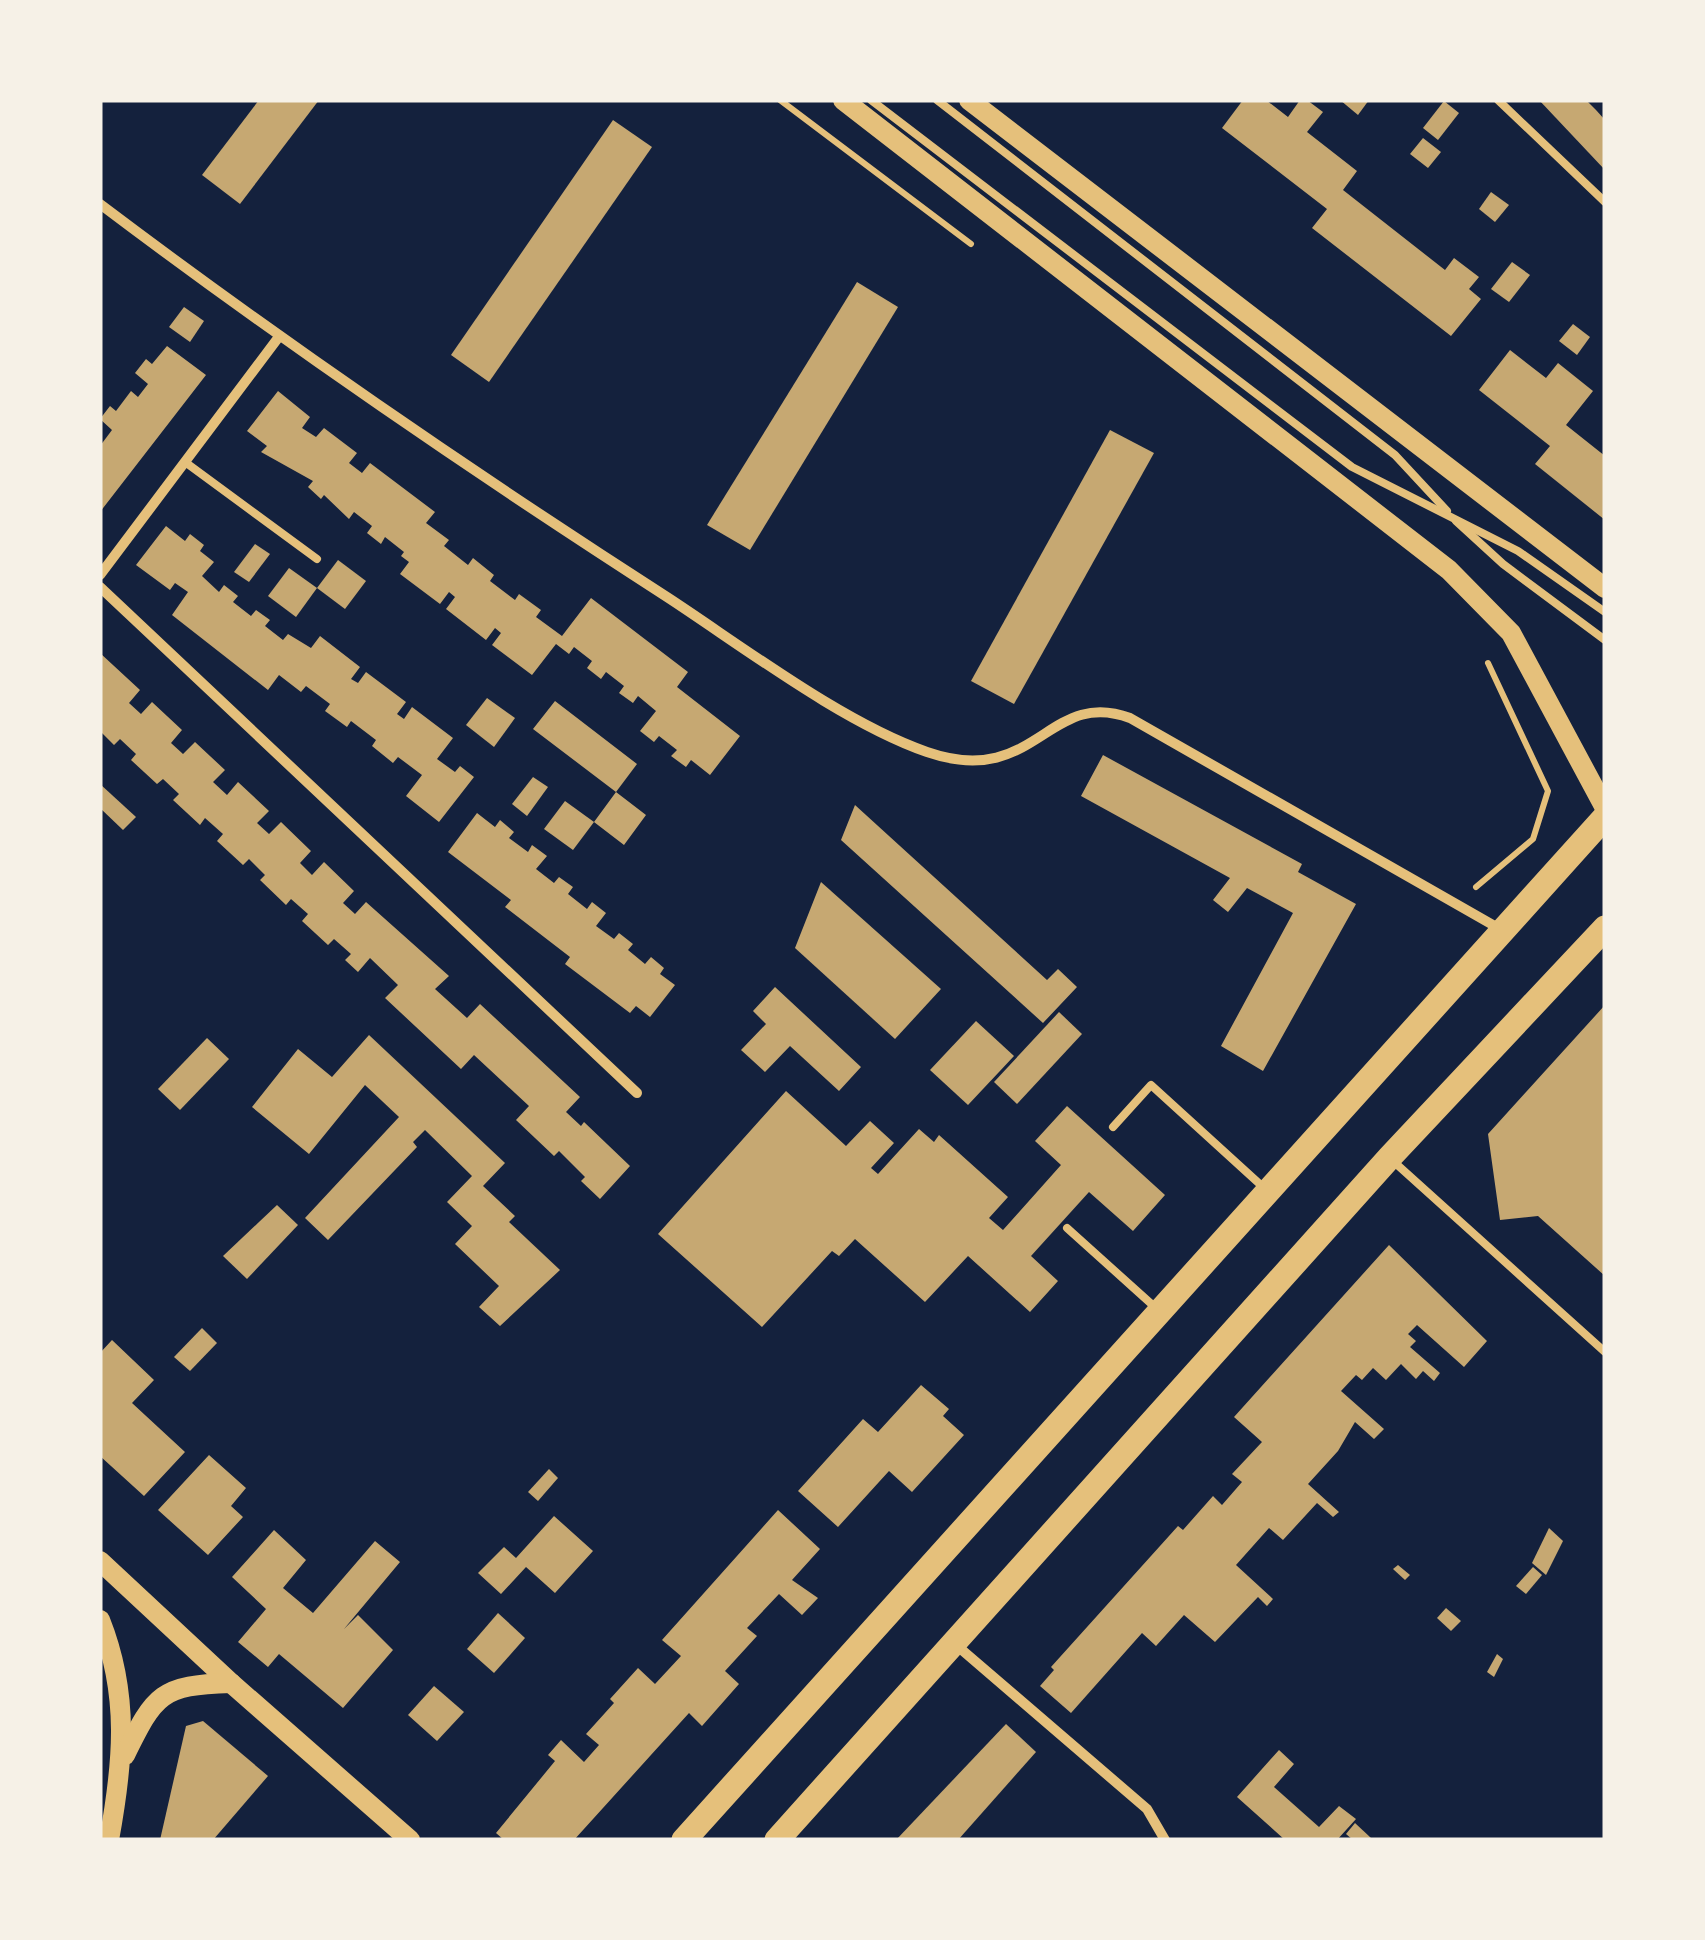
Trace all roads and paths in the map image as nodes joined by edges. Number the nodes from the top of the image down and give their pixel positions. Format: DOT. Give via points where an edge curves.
graph roads {
  1 [pos="843,100"];
  2 [pos="871,100"];
  3 [pos="937,100"];
  4 [pos="969,100"];
  5 [pos="1498,100"];
  6 [pos="1605,202"];
  7 [pos="100,204"];
  8 [pos="278,338"];
  9 [pos="184,462"];
  10 [pos="1452,517"];
  11 [pos="317,559"];
  12 [pos="100,575"];
  13 [pos="100,587"];
  14 [pos="1605,588"];
  15 [pos="1605,612"];
  16 [pos="1605,640"];
  17 [pos="1480,647"];
  18 [pos="1605,808"];
  19 [pos="1605,817"];
  20 [pos="1453,904"];
  21 [pos="1605,928"];
  22 [pos="1504,931"];
  23 [pos="638,1093"];
  24 [pos="1113,1127"];
  25 [pos="1390,1158"];
  26 [pos="1266,1190"];
  27 [pos="1067,1228"];
  28 [pos="1160,1312"];
  29 [pos="1605,1352"];
  30 [pos="100,1562"];
  31 [pos="100,1620"];
  32 [pos="954,1643"];
  33 [pos="230,1684"];
  34 [pos="124,1757"];
  35 [pos="108,1840"];
  36 [pos="410,1840"];
  37 [pos="684,1840"];
  38 [pos="777,1840"];
  39 [pos="1165,1840"];
  1 -- 18 [label="main road" via="1449,570 1521,649"];
  2 -- 10 [label="lane" via="1352,466"];
  3 -- 10 [label="lane" via="1395,455"];
  4 -- 14 [label="main road"];
  5 -- 6 [label="lane"];
  7 -- 8 [label="street"];
  8 -- 9 [label="street"];
  8 -- 20 [label="street" via="772,666 904,743 953,759 997,760 1071,716 1106,709"];
  9 -- 11 [label="lane"];
  9 -- 12 [label="street"];
  10 -- 15 [label="lane" via="1554,574"];
  10 -- 16 [label="lane"];
  13 -- 23 [label="street"];
  17 -- 20 [label="path" via="1548,790 1533,838"];
  19 -- 22 [label="main road"];
  20 -- 22 [label="street"];
  21 -- 25 [label="main road"];
  22 -- 26 [label="main road"];
  24 -- 26 [label="lane" via="1151,1086"];
  25 -- 29 [label="lane"];
  25 -- 32 [label="main road"];
  26 -- 28 [label="main road"];
  27 -- 28 [label="lane"];
  28 -- 37 [label="main road"];
  30 -- 33 [label="main road"];
  31 -- 34 [label="main road" via="116,1676"];
  32 -- 38 [label="main road"];
  32 -- 39 [label="street" via="1147,1809"];
  33 -- 34 [label="main road" via="187,1685 157,1698"];
  33 -- 36 [label="main road"];
  34 -- 35 [label="main road"];
}
